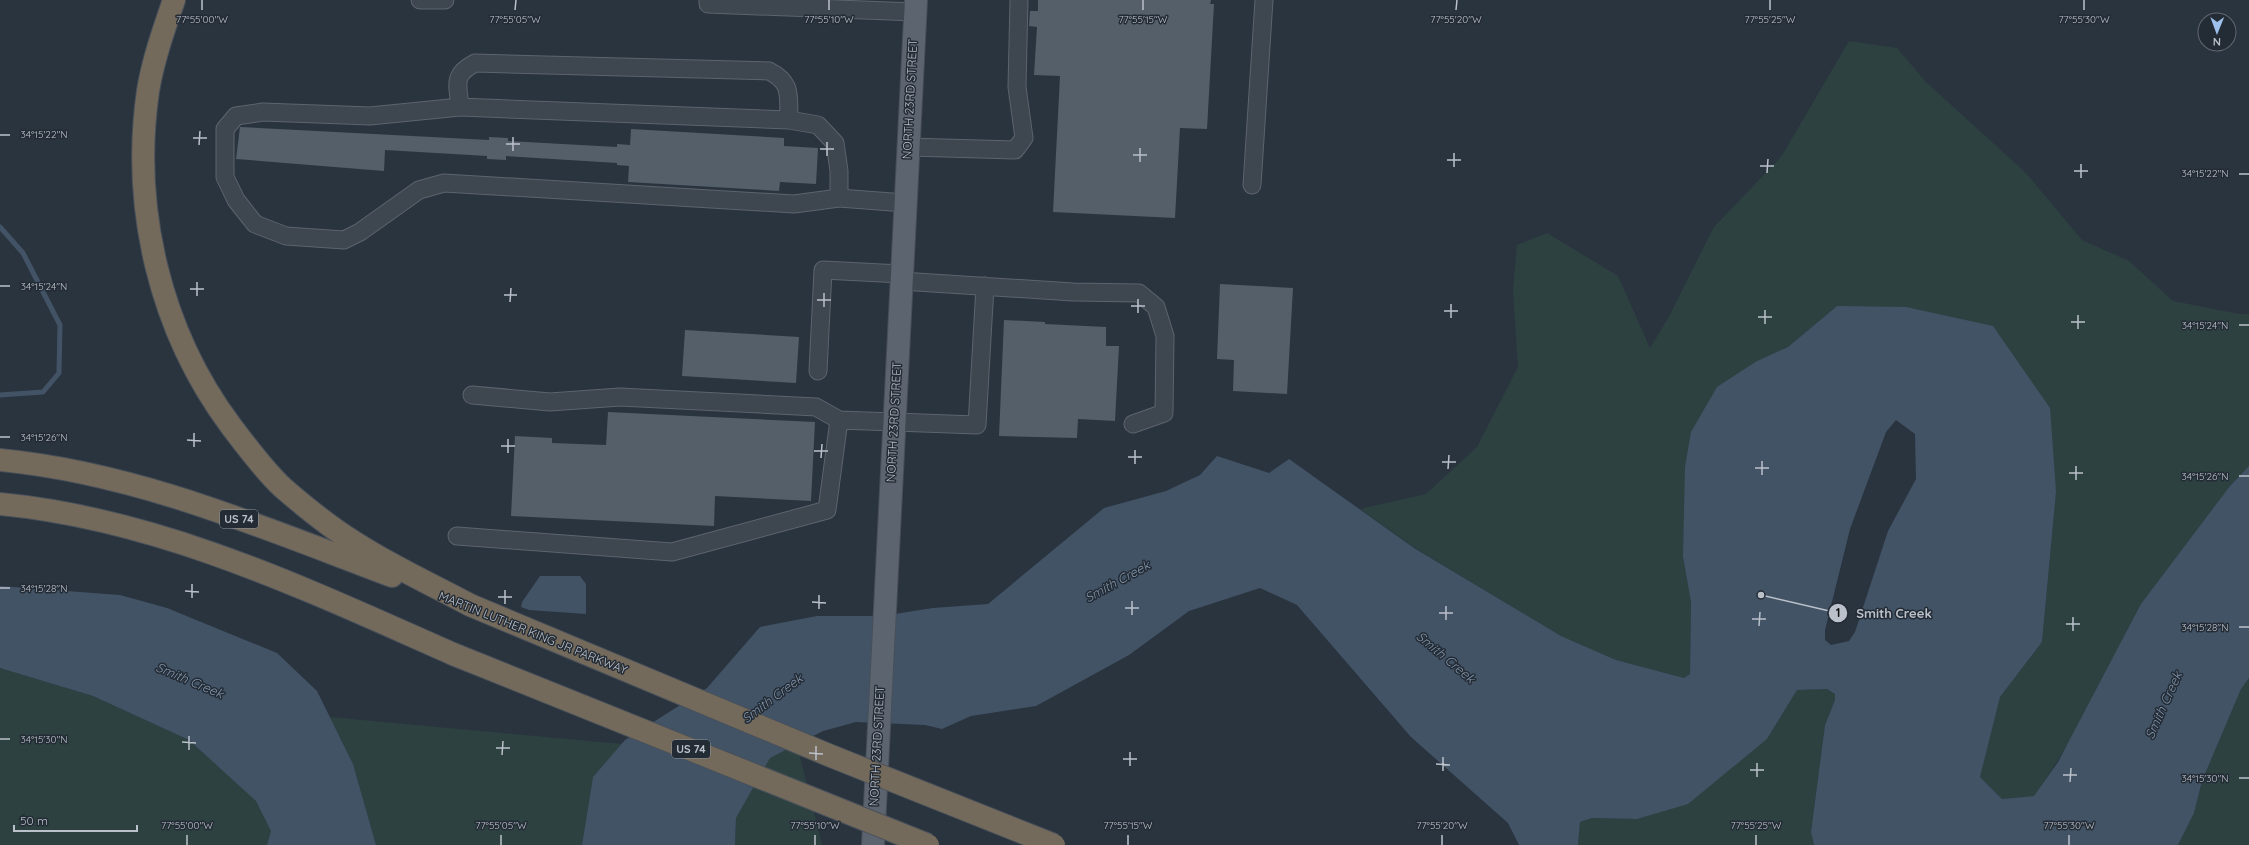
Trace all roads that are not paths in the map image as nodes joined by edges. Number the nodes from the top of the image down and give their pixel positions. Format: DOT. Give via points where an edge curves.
graph roads {
  1 [pos="174,0"];
  2 [pos="420,0"];
  3 [pos="445,0"];
  4 [pos="708,0"];
  5 [pos="1019,0"];
  6 [pos="1264,0"];
  7 [pos="845,4"];
  8 [pos="915,6"];
  9 [pos="460,107"];
  10 [pos="789,120"];
  11 [pos="908,147"];
  12 [pos="1252,185"];
  13 [pos="839,198"];
  14 [pos="905,203"];
  15 [pos="901,278"];
  16 [pos="985,286"];
  17 [pos="818,371"];
  18 [pos="472,395"];
  19 [pos="840,420"];
  20 [pos="894,421"];
  21 [pos="1134,424"];
  22 [pos="0,460"];
  23 [pos="0,504"];
  24 [pos="457,536"];
  25 [pos="470,605"];
  26 [pos="873,845"];
  27 [pos="928,845"];
  28 [pos="1054,845"];
  1 -- 25 [label="highway" via="149,89 143,140 143,178 156,265 170,317 192,366 225,418 280,485 318,517 354,542"];
  2 -- 3 [label="lane"];
  4 -- 7 [label="lane" via="708,4"];
  5 -- 11 [label="lane" via="1017,87 1024,138 1015,150"];
  6 -- 12 [label="lane"];
  7 -- 8 [label="lane"];
  8 -- 11 [label="main road, NORTH 23RD STREET"];
  9 -- 10 [label="lane"];
  9 -- 10 [label="lane" via="458,79 462,70 475,63 770,71 782,77 788,88"];
  9 -- 13 [label="lane" via="370,116 263,112 236,116 225,129 224,177 236,200 255,224 286,236 344,240 360,232 419,190 444,183 794,204"];
  10 -- 13 [label="lane" via="818,125 835,143"];
  11 -- 14 [label="main road, NORTH 23RD STREET"];
  13 -- 14 [label="lane"];
  14 -- 15 [label="main road, NORTH 23RD STREET"];
  15 -- 16 [label="lane"];
  15 -- 17 [label="lane" via="823,270"];
  15 -- 20 [label="main road, NORTH 23RD STREET"];
  16 -- 20 [label="lane" via="977,425"];
  16 -- 21 [label="lane" via="1139,293 1156,307 1165,336 1164,413"];
  18 -- 19 [label="lane" via="550,402 620,397 816,407"];
  19 -- 20 [label="lane"];
  19 -- 24 [label="lane" via="827,510 672,552"];
  20 -- 26 [label="main road, NORTH 23RD STREET"];
  22 -- 25 [label="highway, MARTIN LUTHER KING JR PARKWAY / US 74" via="104,476 182,498"];
  23 -- 27 [label="highway, US 74, bridge" via="45,508 134,528 212,553 326,597 453,654"];
  25 -- 28 [label="highway, MARTIN LUTHER KING JR PARKWAY / US 74, bridge" via="831,756"];
}
